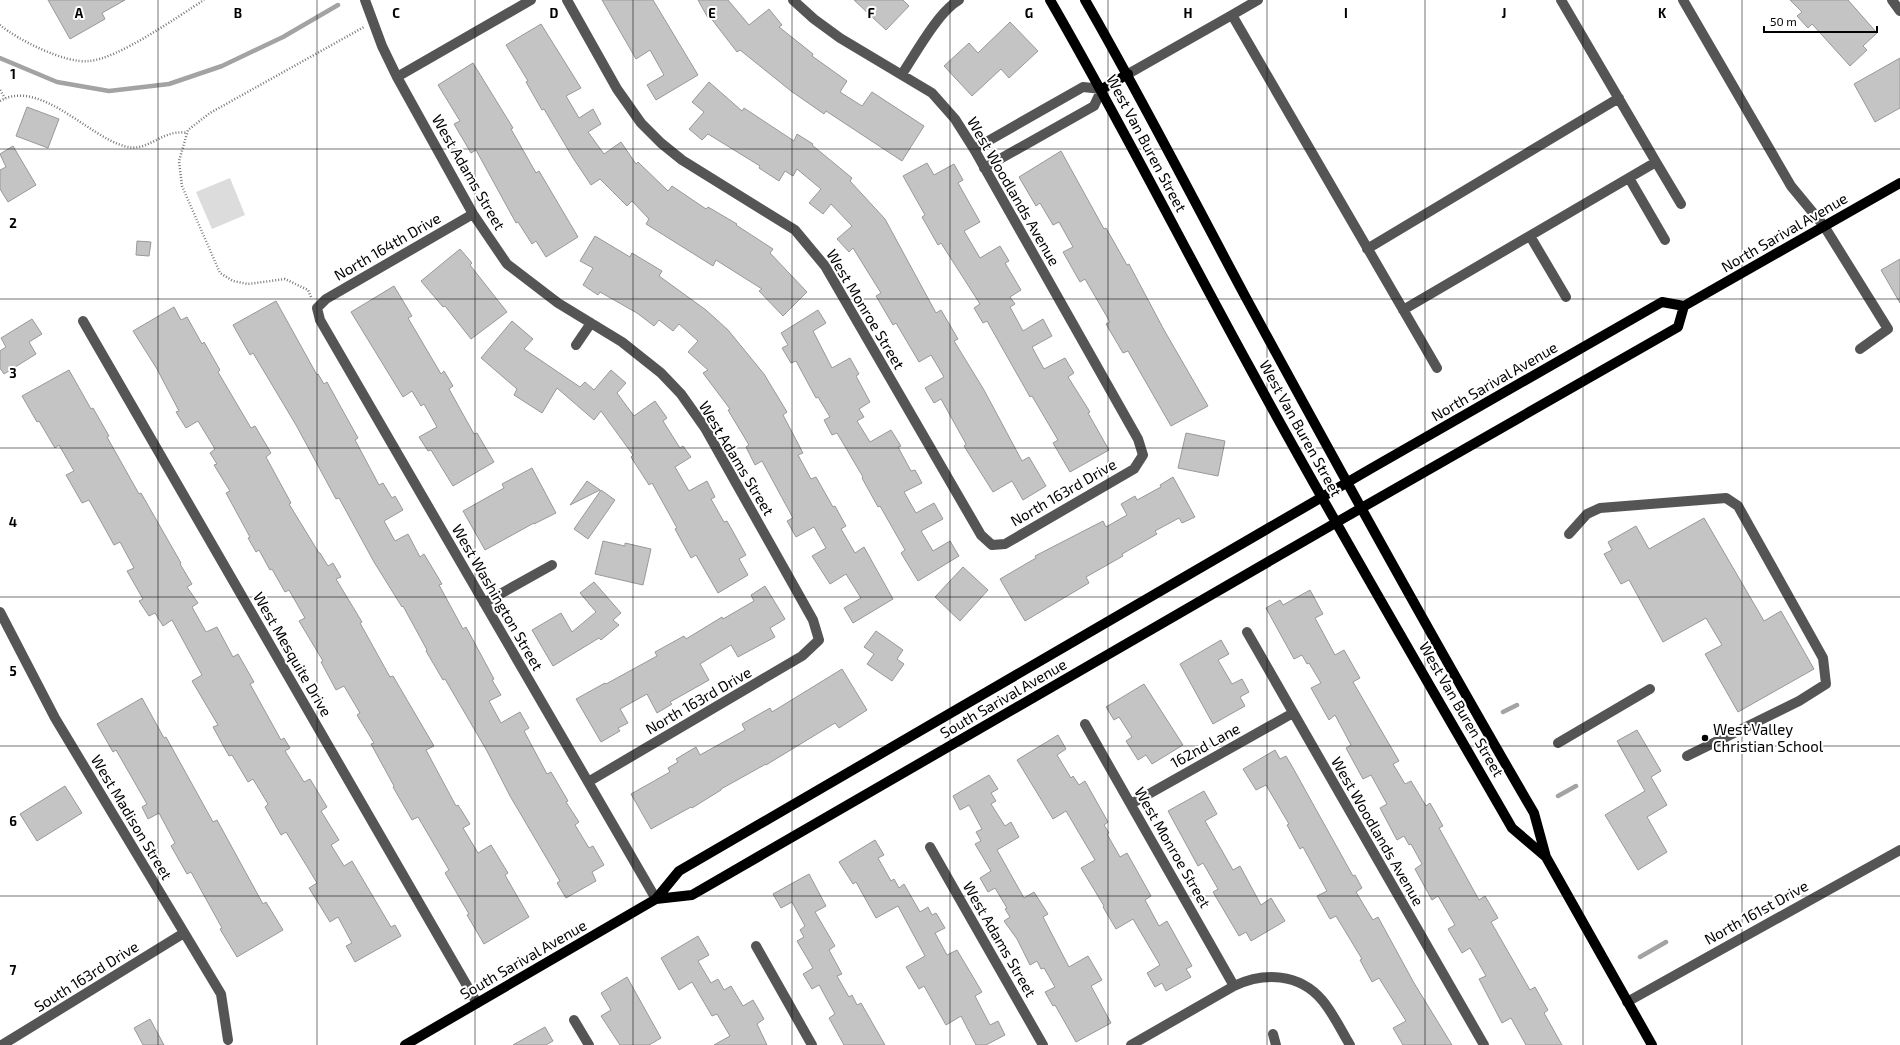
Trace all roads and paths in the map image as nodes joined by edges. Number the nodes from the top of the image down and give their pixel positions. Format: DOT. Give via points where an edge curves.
graph roads {
  1 [pos="204,0"];
  2 [pos="365,0"];
  3 [pos="531,0"];
  4 [pos="567,0"];
  5 [pos="793,0"];
  6 [pos="959,0"];
  7 [pos="1050,0"];
  8 [pos="1085,0"];
  9 [pos="1258,0"];
  10 [pos="1561,0"];
  11 [pos="1683,0"];
  12 [pos="1892,0"];
  13 [pos="1900,11"];
  14 [pos="1232,15"];
  15 [pos="373,23"];
  16 [pos="0,25"];
  17 [pos="902,74"];
  18 [pos="1128,74"];
  19 [pos="397,77"];
  20 [pos="1102,89"];
  21 [pos="0,90"];
  22 [pos="5,98"];
  23 [pos="1619,98"];
  24 [pos="0,101"];
  25 [pos="187,133"];
  26 [pos="974,149"];
  27 [pos="1656,162"];
  28 [pos="984,168"];
  29 [pos="1629,178"];
  30 [pos="1900,183"];
  31 [pos="1681,204"];
  32 [pos="473,214"];
  33 [pos="1824,226"];
  34 [pos="1530,236"];
  35 [pos="1666,240"];
  36 [pos="1368,249"];
  37 [pos="1566,297"];
  38 [pos="1684,306"];
  39 [pos="317,308"];
  40 [pos="1403,310"];
  41 [pos="83,321"];
  42 [pos="591,324"];
  43 [pos="576,345"];
  44 [pos="1860,349"];
  45 [pos="1437,368"];
  46 [pos="1143,455"];
  47 [pos="1347,483"];
  48 [pos="1322,498"];
  49 [pos="1360,508"];
  50 [pos="1336,522"];
  51 [pos="1569,534"];
  52 [pos="992,545"];
  53 [pos="552,565"];
  54 [pos="484,603"];
  55 [pos="0,612"];
  56 [pos="1247,632"];
  57 [pos="819,640"];
  58 [pos="1650,689"];
  59 [pos="1293,713"];
  60 [pos="1085,724"];
  61 [pos="1558,743"];
  62 [pos="1687,756"];
  63 [pos="588,782"];
  64 [pos="1131,804"];
  65 [pos="930,847"];
  66 [pos="1900,850"];
  67 [pos="1546,857"];
  68 [pos="656,899"];
  69 [pos="184,933"];
  70 [pos="756,946"];
  71 [pos="1234,986"];
  72 [pos="1627,1002"];
  73 [pos="477,1003"];
  74 [pos="574,1020"];
  75 [pos="1273,1034"];
  76 [pos="228,1040"];
  77 [pos="2,1045"];
  78 [pos="405,1045"];
  79 [pos="589,1045"];
  80 [pos="812,1045"];
  81 [pos="1043,1045"];
  82 [pos="1131,1045"];
  83 [pos="1276,1045"];
  84 [pos="1350,1045"];
  85 [pos="1484,1045"];
  86 [pos="1652,1045"];
  1 -- 16 [label="path" via="130,45 105,58 88,62 48,52"];
  2 -- 15 [label="street, West Adams Street"];
  3 -- 19 [label="street"];
  4 -- 52 [label="street, West Monroe Street" via="617,89 641,123 682,160 795,230 813,250 981,535"];
  5 -- 17 [label="street, West Woodlands Avenue" via="840,38"];
  6 -- 17 [label="street" via="930,32"];
  7 -- 20 [label="main road, West Van Buren Street"];
  8 -- 18 [label="main road, West Van Buren Street"];
  9 -- 14 [label="street"];
  10 -- 23 [label="street"];
  11 -- 33 [label="street" via="1791,186"];
  12 -- 13 [label="street"];
  14 -- 18 [label="street"];
  14 -- 36 [label="street"];
  15 -- 19 [label="street, West Adams Street"];
  15 -- 25 [label="path" via="210,113"];
  17 -- 26 [label="street, West Woodlands Avenue" via="932,93 955,119"];
  18 -- 20 [label="main road"];
  18 -- 47 [label="main road, West Van Buren Street"];
  19 -- 32 [label="street, West Adams Street"];
  20 -- 26 [label="street" via="1083,87"];
  20 -- 28 [label="street" via="1094,106"];
  20 -- 48 [label="main road, West Van Buren Street"];
  21 -- 22 [label="path"];
  22 -- 24 [label="path"];
  22 -- 25 [label="path" via="38,98 108,140 125,147 146,145 174,131"];
  23 -- 27 [label="street"];
  23 -- 36 [label="street"];
  25 -- 39 [label="path" via="179,161 182,186 220,272 233,282 248,284 285,279 308,290"];
  26 -- 28 [label="street, West Woodlands Avenue"];
  27 -- 29 [label="street"];
  27 -- 31 [label="street"];
  28 -- 46 [label="street, West Woodlands Avenue" via="1138,440"];
  29 -- 34 [label="street"];
  29 -- 35 [label="street"];
  30 -- 33 [label="main road, North Sarival Avenue"];
  32 -- 39 [label="street, North 164th Drive" via="326,299"];
  32 -- 42 [label="street, West Adams Street" via="507,264 558,303"];
  33 -- 38 [label="main road, North Sarival Avenue"];
  33 -- 44 [label="street" via="1888,329"];
  34 -- 37 [label="street"];
  34 -- 40 [label="street"];
  36 -- 40 [label="street"];
  38 -- 47 [label="main road, North Sarival Avenue" via="1662,302"];
  38 -- 49 [label="main road" via="1678,327"];
  39 -- 54 [label="street, West Washington Street" via="320,320"];
  40 -- 45 [label="street"];
  41 -- 73 [label="street, West Mesquite Drive"];
  42 -- 43 [label="street"];
  42 -- 57 [label="street, West Adams Street" via="622,342 661,373 681,394 705,428 809,613"];
  46 -- 52 [label="street, North 163rd Drive" via="1134,469 1005,544"];
  47 -- 48 [label="main road, North Sarival Avenue"];
  47 -- 49 [label="main road, West Van Buren Street"];
  48 -- 50 [label="main road, West Van Buren Street"];
  48 -- 68 [label="main road, South Sarival Avenue" via="679,871"];
  49 -- 50 [label="main road, South Sarival Avenue"];
  49 -- 67 [label="main road, West Van Buren Street" via="1534,813"];
  50 -- 67 [label="main road, West Van Buren Street" via="1512,828"];
  50 -- 68 [label="main road, South Sarival Avenue" via="692,895"];
  51 -- 62 [label="street" via="1587,514 1600,508 1726,498 1738,506 1823,658 1826,684 1799,701"];
  53 -- 54 [label="street"];
  54 -- 63 [label="street, West Washington Street"];
  55 -- 69 [label="street, West Madison Street" via="55,718"];
  56 -- 59 [label="street, West Woodlands Avenue"];
  57 -- 63 [label="street, North 163rd Drive" via="802,656"];
  58 -- 61 [label="street"];
  59 -- 64 [label="street, 162nd Lane"];
  59 -- 85 [label="street, West Woodlands Avenue"];
  60 -- 64 [label="street, West Monroe Street"];
  63 -- 68 [label="street, West Washington Street"];
  64 -- 71 [label="street, West Monroe Street"];
  65 -- 81 [label="street, West Adams Street"];
  66 -- 72 [label="street, North 161st Drive"];
  67 -- 72 [label="main road, West Van Buren Street"];
  68 -- 73 [label="main road, South Sarival Avenue"];
  69 -- 76 [label="street, West Madison Street" via="221,994"];
  69 -- 77 [label="street, South 163rd Drive"];
  70 -- 80 [label="street"];
  71 -- 82 [label="street"];
  71 -- 84 [label="street" via="1263,976 1284,977 1304,985 1322,999"];
  72 -- 86 [label="main road, West Van Buren Street"];
  73 -- 78 [label="main road, South Sarival Avenue"];
  74 -- 79 [label="street"];
  75 -- 83 [label="street"];
}
